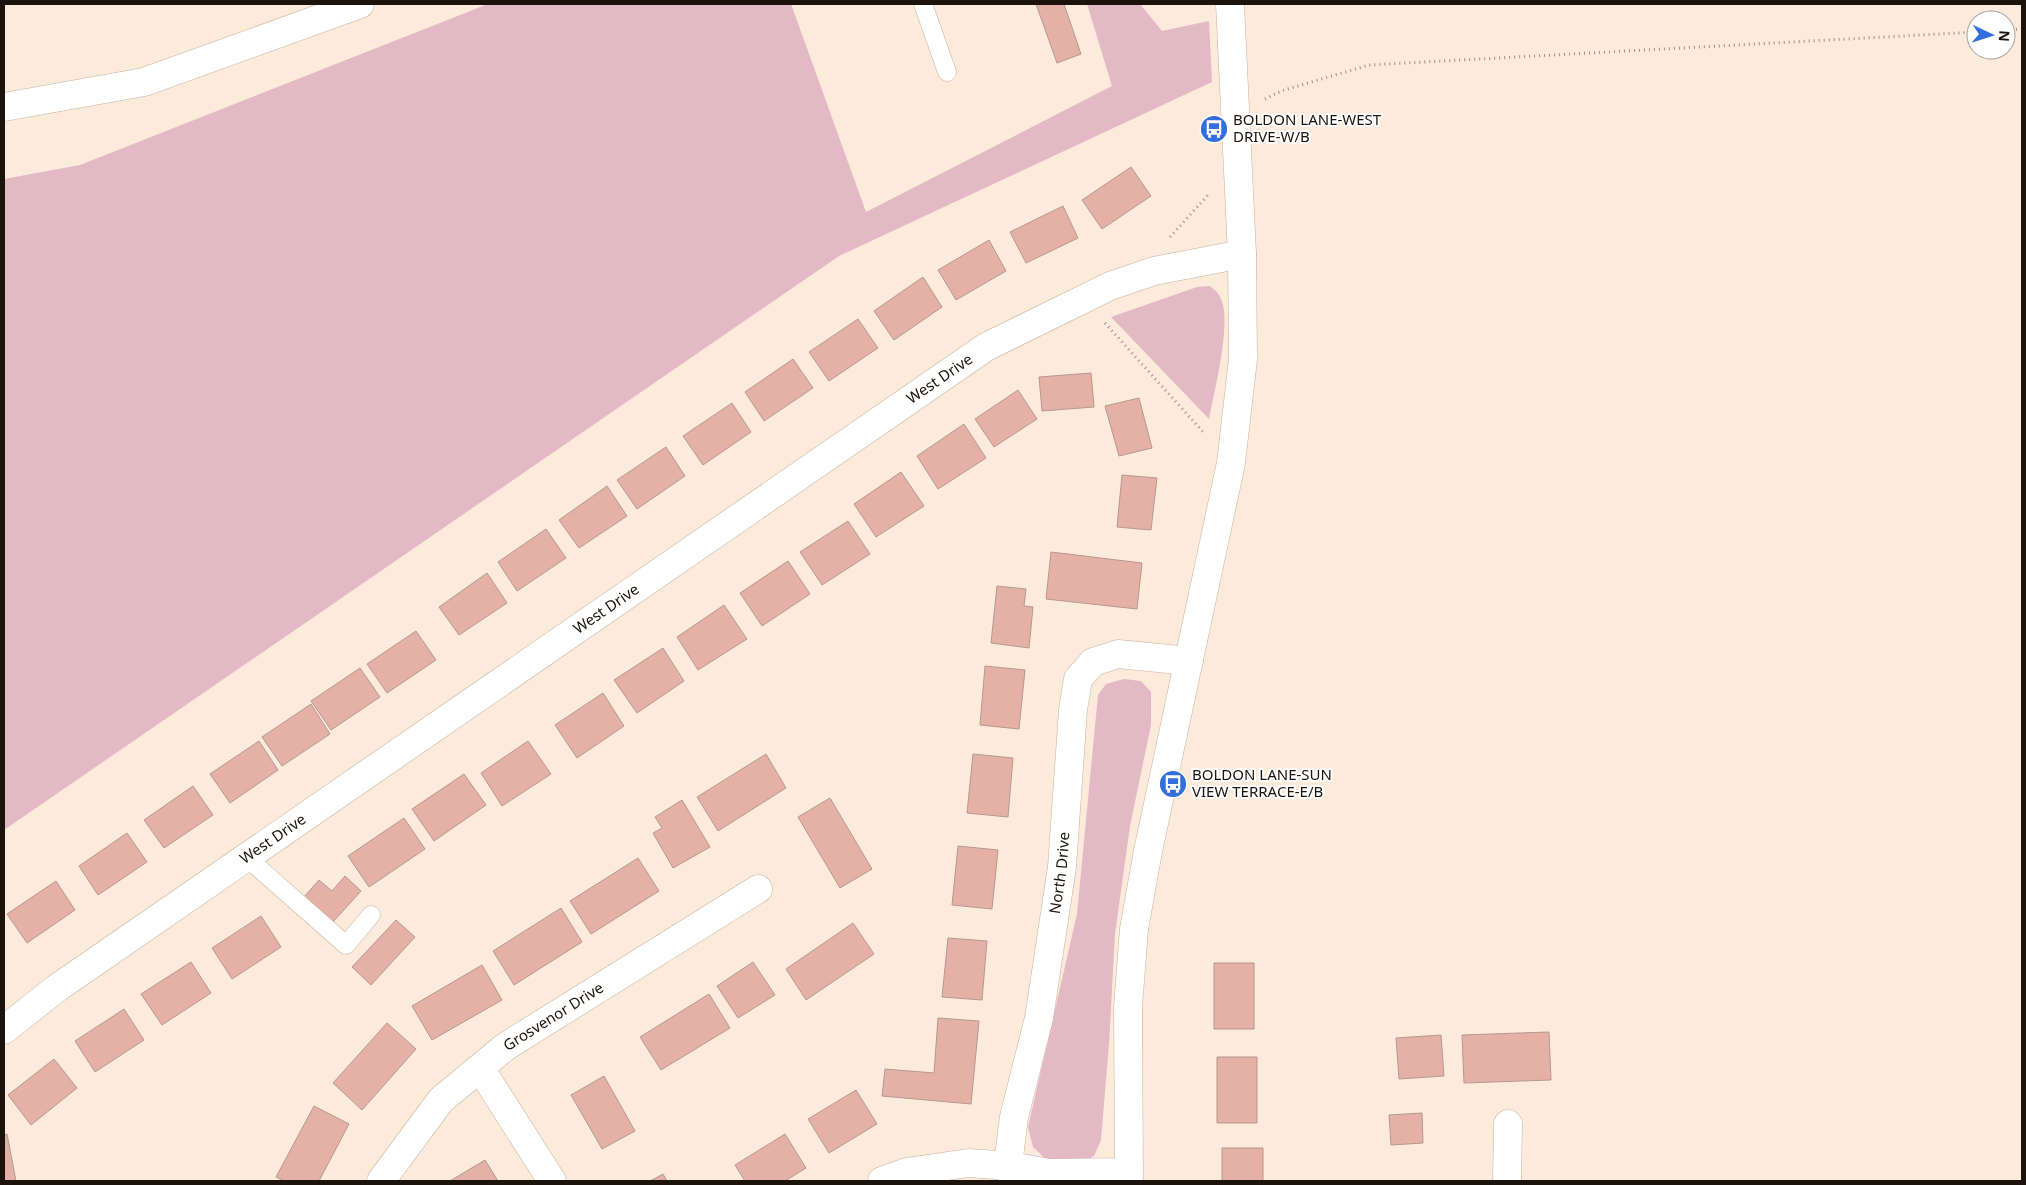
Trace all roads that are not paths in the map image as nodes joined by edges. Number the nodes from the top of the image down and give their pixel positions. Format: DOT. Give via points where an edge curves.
graph roads {
  1 [pos="360,4"];
  2 [pos="923,4"];
  3 [pos="1230,4"];
  4 [pos="946,72"];
  5 [pos="4,108"];
  6 [pos="1242,254"];
  7 [pos="1189,661"];
  8 [pos="246,856"];
  9 [pos="758,889"];
  10 [pos="371,915"];
  11 [pos="4,1030"];
  12 [pos="480,1068"];
  13 [pos="1508,1124"];
  14 [pos="1010,1173"];
  15 [pos="1128,1177"];
  16 [pos="381,1181"];
  17 [pos="552,1181"];
  18 [pos="882,1181"];
  19 [pos="1507,1181"];
  1 -- 5 [label="street" via="144,82"];
  2 -- 4 [label="lane"];
  3 -- 6 [label="street"];
  6 -- 7 [label="street" via="1244,359 1231,463"];
  6 -- 8 [label="street, West Drive" via="1154,271 1110,286 986,348"];
  7 -- 14 [label="street, North Drive" via="1118,654 1093,662 1078,679 1062,866 1052,939 1039,1018 1014,1117"];
  7 -- 15 [label="street" via="1134,929 1128,1008"];
  8 -- 10 [label="lane" via="346,945"];
  8 -- 11 [label="street, West Drive" via="57,988"];
  9 -- 12 [label="street, Grosvenor Drive" via="505,1047"];
  12 -- 16 [label="street, Grosvenor Drive" via="441,1100"];
  12 -- 17 [label="street"];
  13 -- 19 [label="street"];
  14 -- 15 [label="street"];
  14 -- 18 [label="street" via="968,1163 907,1172"];
}
